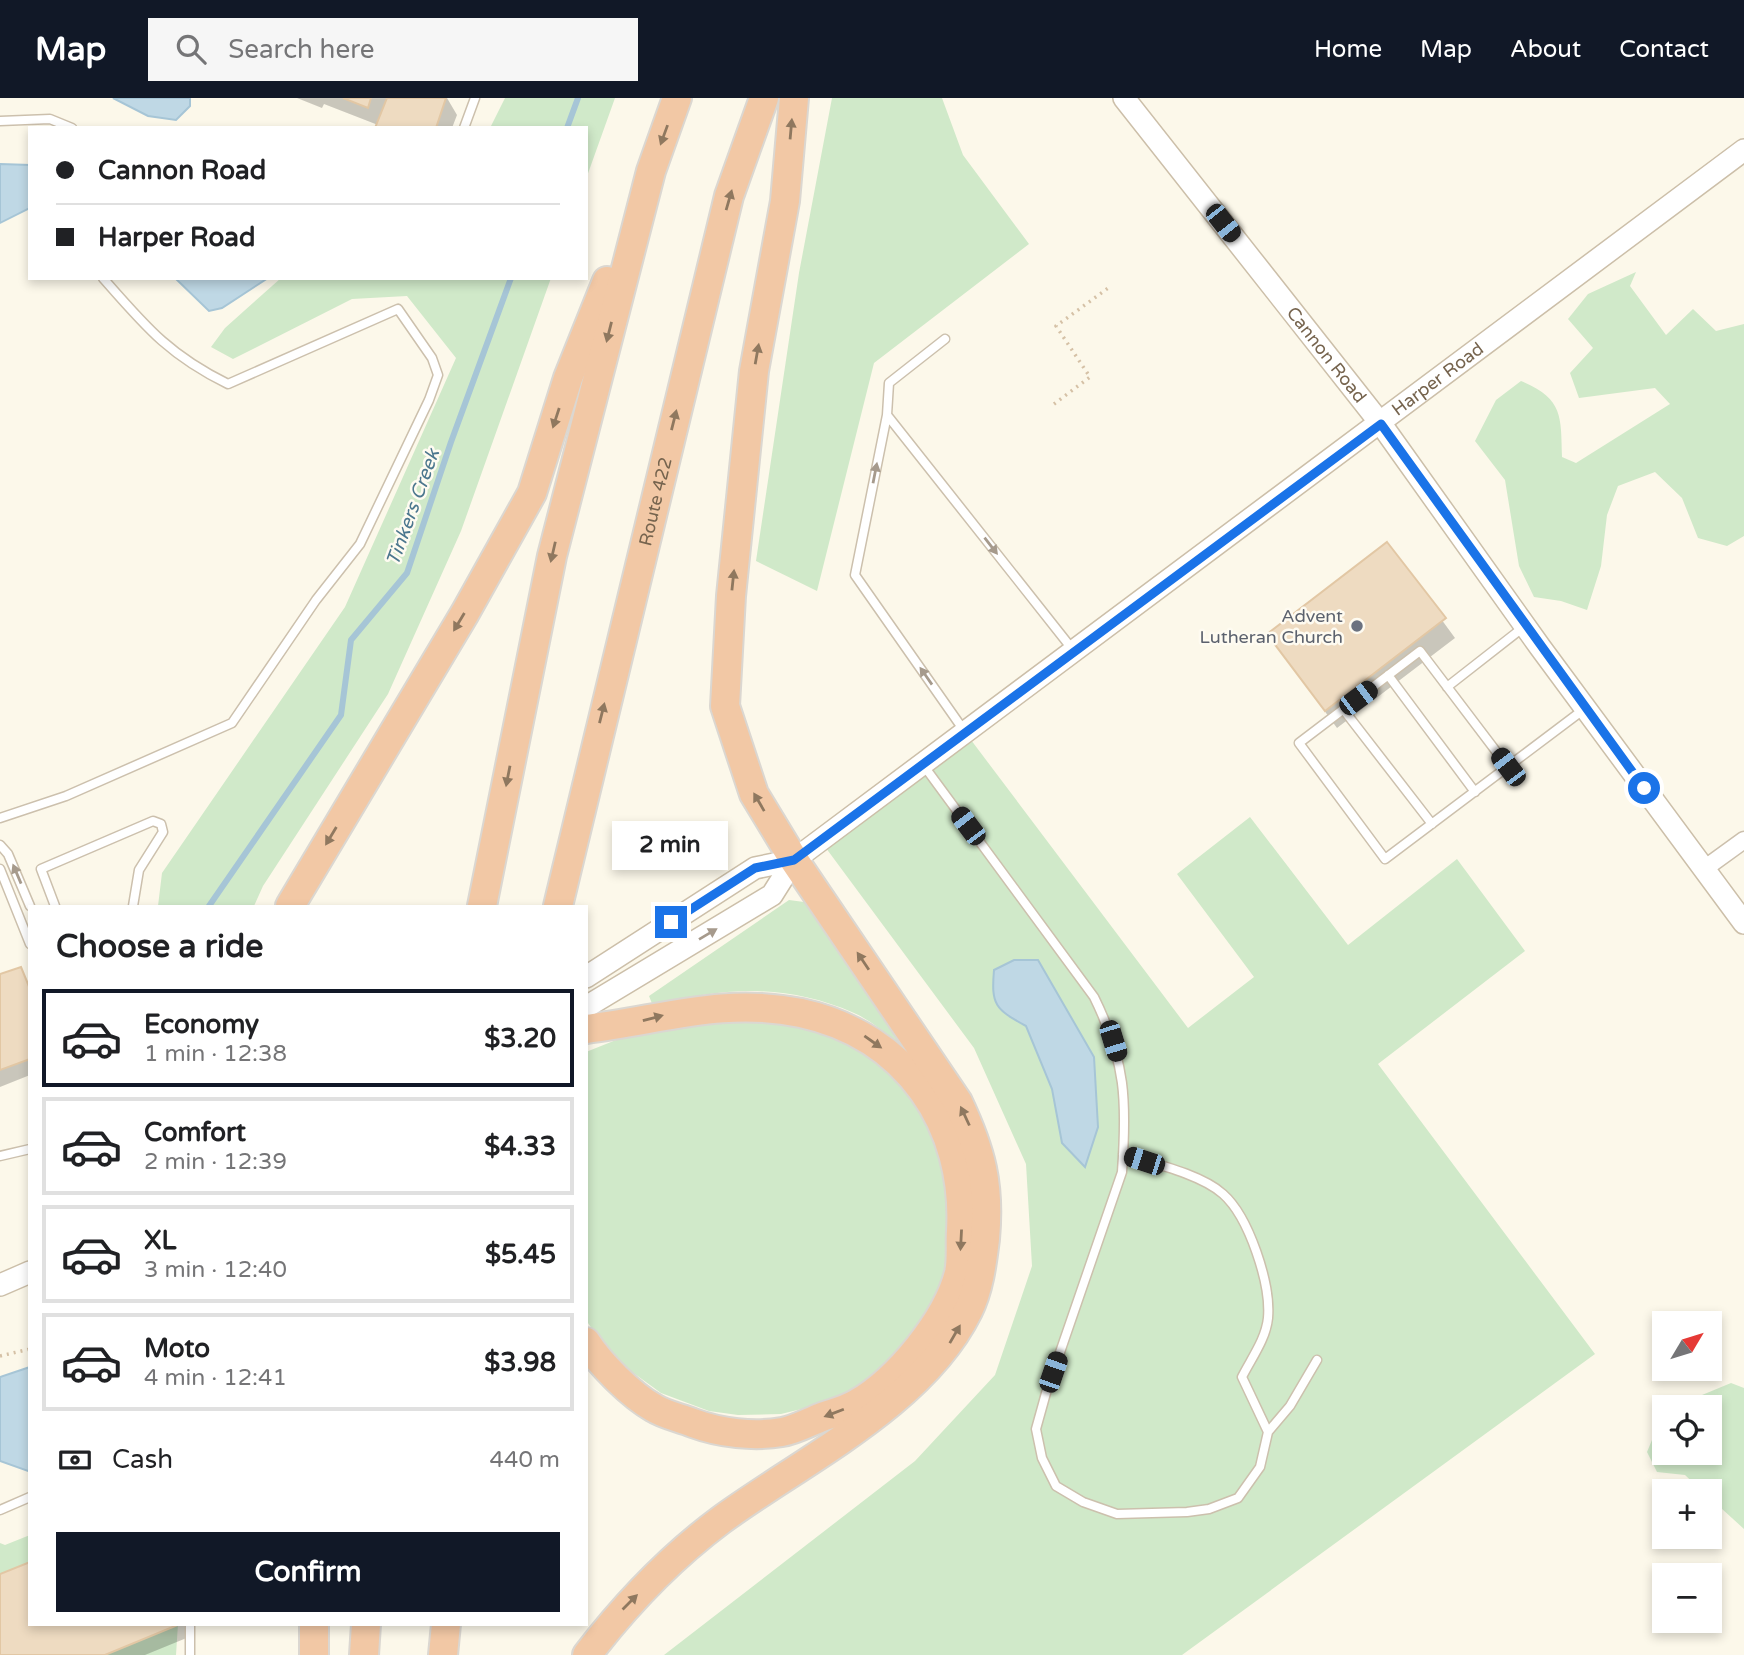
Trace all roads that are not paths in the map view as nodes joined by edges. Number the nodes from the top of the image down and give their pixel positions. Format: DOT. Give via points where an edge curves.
graph roads {
  1 [pos="475,98"];
  2 [pos="677,98"];
  3 [pos="764,98"];
  4 [pos="794,98"];
  5 [pos="1124,98"];
  6 [pos="0,121"];
  7 [pos="67,126"];
  8 [pos="465,126"];
  9 [pos="1744,150"];
  10 [pos="651,171"];
  11 [pos="105,280"];
  12 [pos="945,340"];
  13 [pos="887,415"];
  14 [pos="1381,424"];
  15 [pos="1525,625"];
  16 [pos="1074,651"];
  17 [pos="1388,675"];
  18 [pos="1447,687"];
  19 [pos="1343,709"];
  20 [pos="1586,709"];
  21 [pos="965,732"];
  22 [pos="922,764"];
  23 [pos="1508,767"];
  24 [pos="586,779"];
  25 [pos="1475,792"];
  26 [pos="0,818"];
  27 [pos="1432,824"];
  28 [pos="1744,840"];
  29 [pos="0,845"];
  30 [pos="794,860"];
  31 [pos="0,869"];
  32 [pos="1704,869"];
  33 [pos="30,905"];
  34 [pos="55,905"];
  35 [pos="133,905"];
  36 [pos="291,905"];
  37 [pos="482,905"];
  38 [pos="558,905"];
  39 [pos="575,905"];
  40 [pos="1744,923"];
  41 [pos="28,939"];
  42 [pos="588,975"];
  43 [pos="588,1006"];
  44 [pos="588,1029"];
  45 [pos="28,1149"];
  46 [pos="1123,1154"];
  47 [pos="0,1156"];
  48 [pos="28,1273"];
  49 [pos="0,1285"];
  50 [pos="588,1345"];
  51 [pos="1317,1360"];
  52 [pos="1268,1432"];
  53 [pos="28,1498"];
  54 [pos="0,1510"];
  55 [pos="190,1626"];
  56 [pos="314,1626"];
  57 [pos="366,1626"];
  58 [pos="446,1626"];
  59 [pos="190,1655"];
  60 [pos="314,1655"];
  61 [pos="364,1655"];
  62 [pos="443,1655"];
  63 [pos="587,1655"];
  1 -- 8 [label="lane"];
  2 -- 10 [label="highway, one-way"];
  24 -- 3 [label="highway, Route 422, one-way" via="729,196"];
  30 -- 4 [label="highway, one-way" via="754,794 725,706 731,596 754,371 785,201"];
  5 -- 14 [label="street, Cannon Road"];
  6 -- 7 [label="lane" via="50,119"];
  9 -- 14 [label="street, Harper Road"];
  10 -- 36 [label="highway, one-way" via="568,378 532,493"];
  10 -- 37 [label="highway, one-way" via="552,556"];
  11 -- 26 [label="lane" via="156,339 195,368 228,384 398,309 432,358 438,375 360,544 232,723 66,796"];
  12 -- 13 [label="lane" via="889,383"];
  13 -- 16 [label="lane, one-way"];
  21 -- 13 [label="lane, one-way" via="855,575"];
  14 -- 15 [label="street, Cannon Road"];
  14 -- 16 [label="street, Harper Road"];
  15 -- 18 [label="lane"];
  15 -- 20 [label="street, Cannon Road"];
  16 -- 21 [label="street, Harper Road"];
  17 -- 18 [label="lane" via="1420,651"];
  17 -- 19 [label="lane"];
  17 -- 25 [label="lane"];
  18 -- 23 [label="lane"];
  19 -- 27 [label="lane"];
  19 -- 27 [label="lane" via="1299,743 1385,859"];
  20 -- 23 [label="lane"];
  20 -- 32 [label="street, Cannon Road"];
  21 -- 22 [label="street, Harper Road"];
  22 -- 30 [label="street, Harper Road"];
  22 -- 46 [label="lane" via="1094,997 1109,1027 1124,1080"];
  23 -- 25 [label="lane"];
  24 -- 38 [label="highway, Route 422"];
  24 -- 39 [label="highway"];
  25 -- 27 [label="lane"];
  28 -- 32 [label="street"];
  33 -- 29 [label="lane, one-way"];
  30 -- 42 [label="street, Harper Road" via="755,868"];
  43 -- 30 [label="street, Harper Road, one-way" via="772,895"];
  63 -- 30 [label="highway, one-way" via="619,1613 690,1545 905,1392 948,1346 969,1309 982,1268 986,1176 977,1141 958,1101"];
  31 -- 41 [label="lane"];
  32 -- 40 [label="street, Cannon Road"];
  34 -- 35 [label="lane" via="41,869 153,821 161,824 163,832 139,870"];
  44 -- 50 [label="highway, one-way" via="731,1006 801,1013 859,1032 916,1080 941,1116 955,1155 962,1205 959,1273 939,1316 915,1355 857,1404 782,1432 718,1432 654,1409 596,1359"];
  45 -- 47 [label="lane"];
  46 -- 52 [label="lane" via="1187,1175 1223,1193 1249,1232 1267,1291 1268,1319 1242,1377"];
  46 -- 52 [label="lane" via="1122,1172 1036,1429 1042,1458 1056,1486 1117,1514 1209,1509 1238,1497 1259,1467"];
  48 -- 49 [label="street"];
  51 -- 52 [label="lane" via="1290,1406"];
  53 -- 54 [label="lane"];
  55 -- 59 [label="lane"];
  56 -- 60 [label="highway"];
  57 -- 61 [label="highway"];
  58 -- 62 [label="highway"];
}
